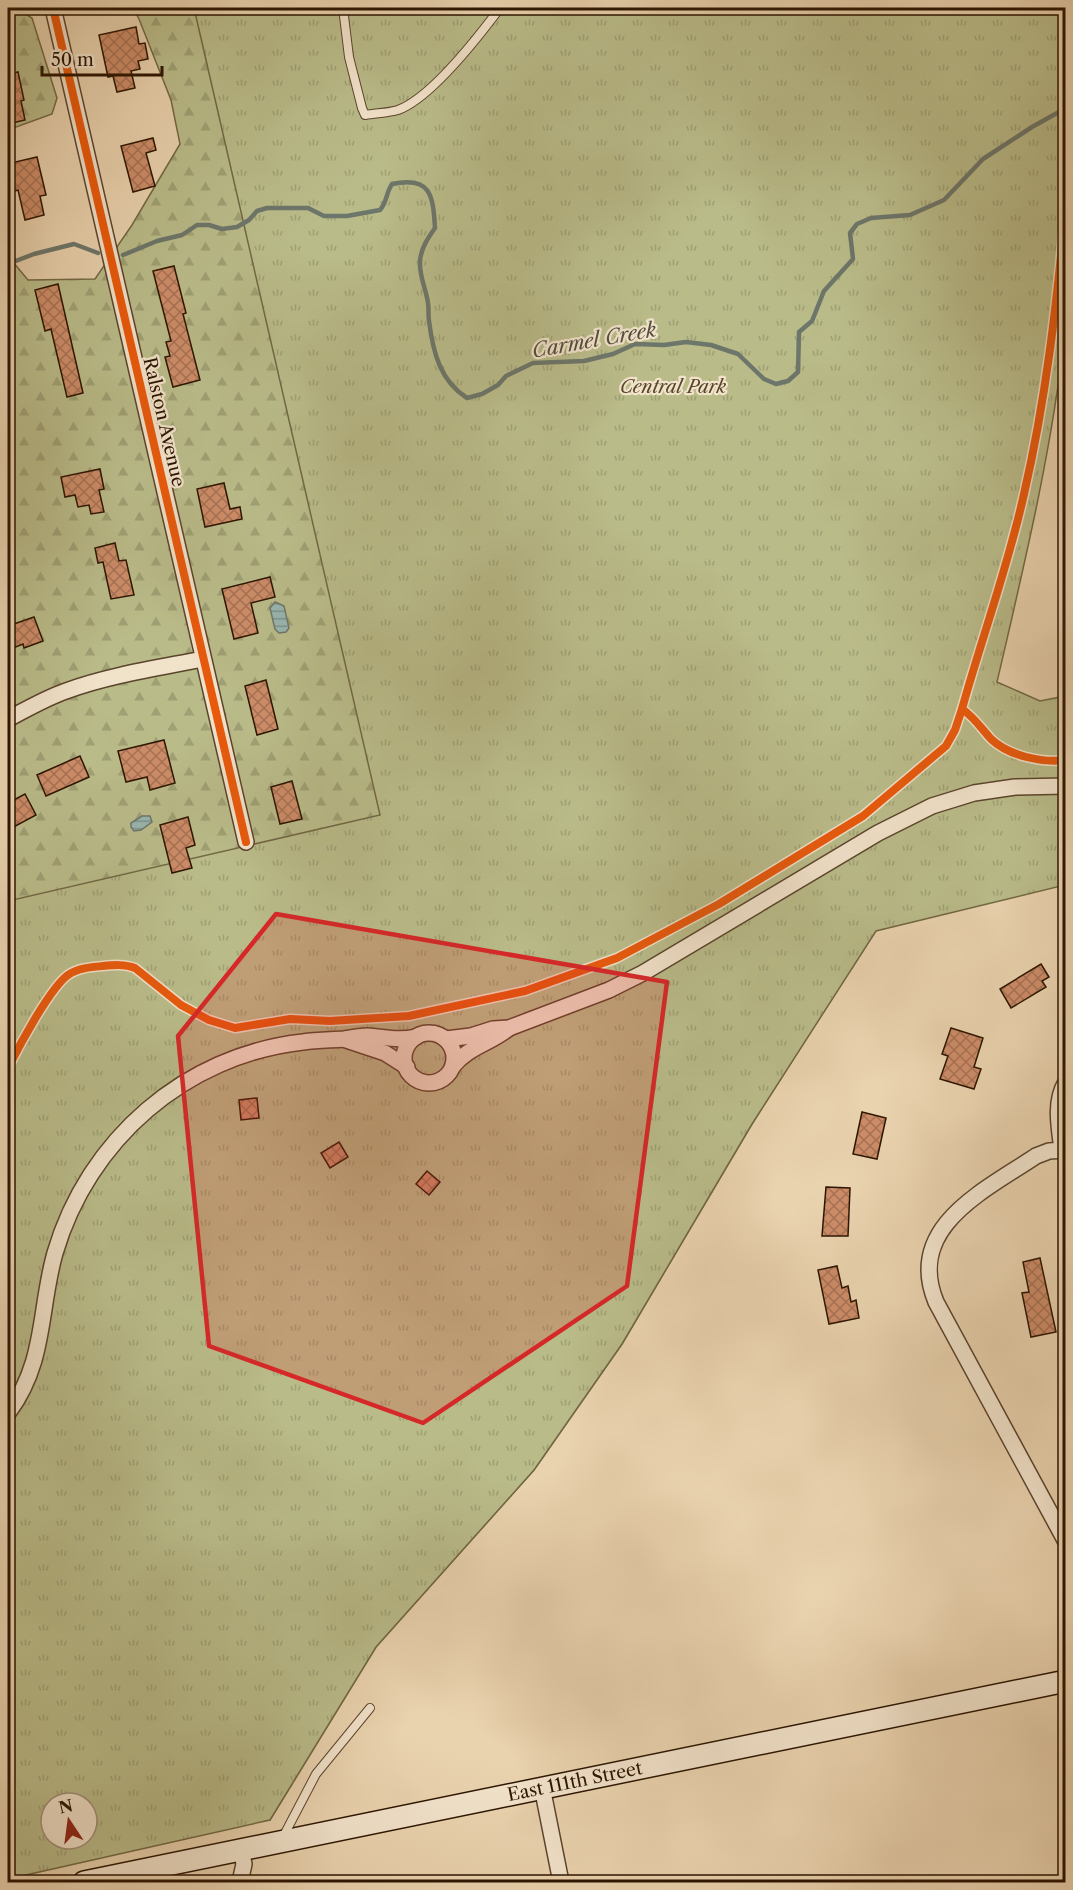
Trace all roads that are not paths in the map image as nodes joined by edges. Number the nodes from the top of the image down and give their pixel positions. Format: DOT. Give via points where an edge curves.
graph roads {
  1 [pos="53,8"];
  2 [pos="343,8"];
  3 [pos="500,8"];
  4 [pos="203,658"];
  5 [pos="8,719"];
  6 [pos="1065,786"];
  7 [pos="246,842"];
  8 [pos="509,1028"];
  9 [pos="416,1037"];
  10 [pos="343,1039"];
  11 [pos="446,1039"];
  12 [pos="453,1066"];
  13 [pos="406,1067"];
  14 [pos="1065,1082"];
  15 [pos="1064,1149"];
  16 [pos="8,1413"];
  17 [pos="1065,1542"];
  18 [pos="1065,1681"];
  19 [pos="370,1708"];
  20 [pos="542,1787"];
  21 [pos="280,1841"];
  22 [pos="241,1849"];
  23 [pos="84,1882"];
  24 [pos="240,1882"];
  25 [pos="561,1882"];
  1 -- 4 [label="street, Ralston Avenue"];
  2 -- 3 [label="lane" via="349,57 365,115 398,110 421,96 470,47"];
  4 -- 5 [label="street" via="68,690"];
  4 -- 7 [label="street, Ralston Avenue"];
  6 -- 8 [label="street" via="974,793 932,806 878,832 643,973"];
  8 -- 11 [label="street"];
  8 -- 12 [label="street" via="467,1052"];
  9 -- 10 [label="street"];
  9 -- 11 [label="street" via="432,1033"];
  9 -- 13 [label="street" via="407,1047"];
  10 -- 13 [label="street" via="385,1053"];
  10 -- 16 [label="street" via="280,1045 245,1054 210,1068 165,1095 130,1124 77,1196 67,1219 53,1261 35,1360"];
  11 -- 12 [label="street" via="453,1052"];
  12 -- 13 [label="street" via="442,1079 426,1082 414,1077"];
  14 -- 15 [label="street" via="1059,1103"];
  15 -- 17 [label="street" via="1036,1156 966,1203 934,1240 928,1270 936,1302"];
  18 -- 20 [label="main road, East 111th Street"];
  19 -- 21 [label="lane" via="316,1774"];
  20 -- 21 [label="main road, East 111th Street"];
  20 -- 25 [label="street"];
  21 -- 22 [label="main road, East 111th Street"];
  22 -- 23 [label="main road, East 111th Street"];
  22 -- 24 [label="street" via="244,1864"];
}
